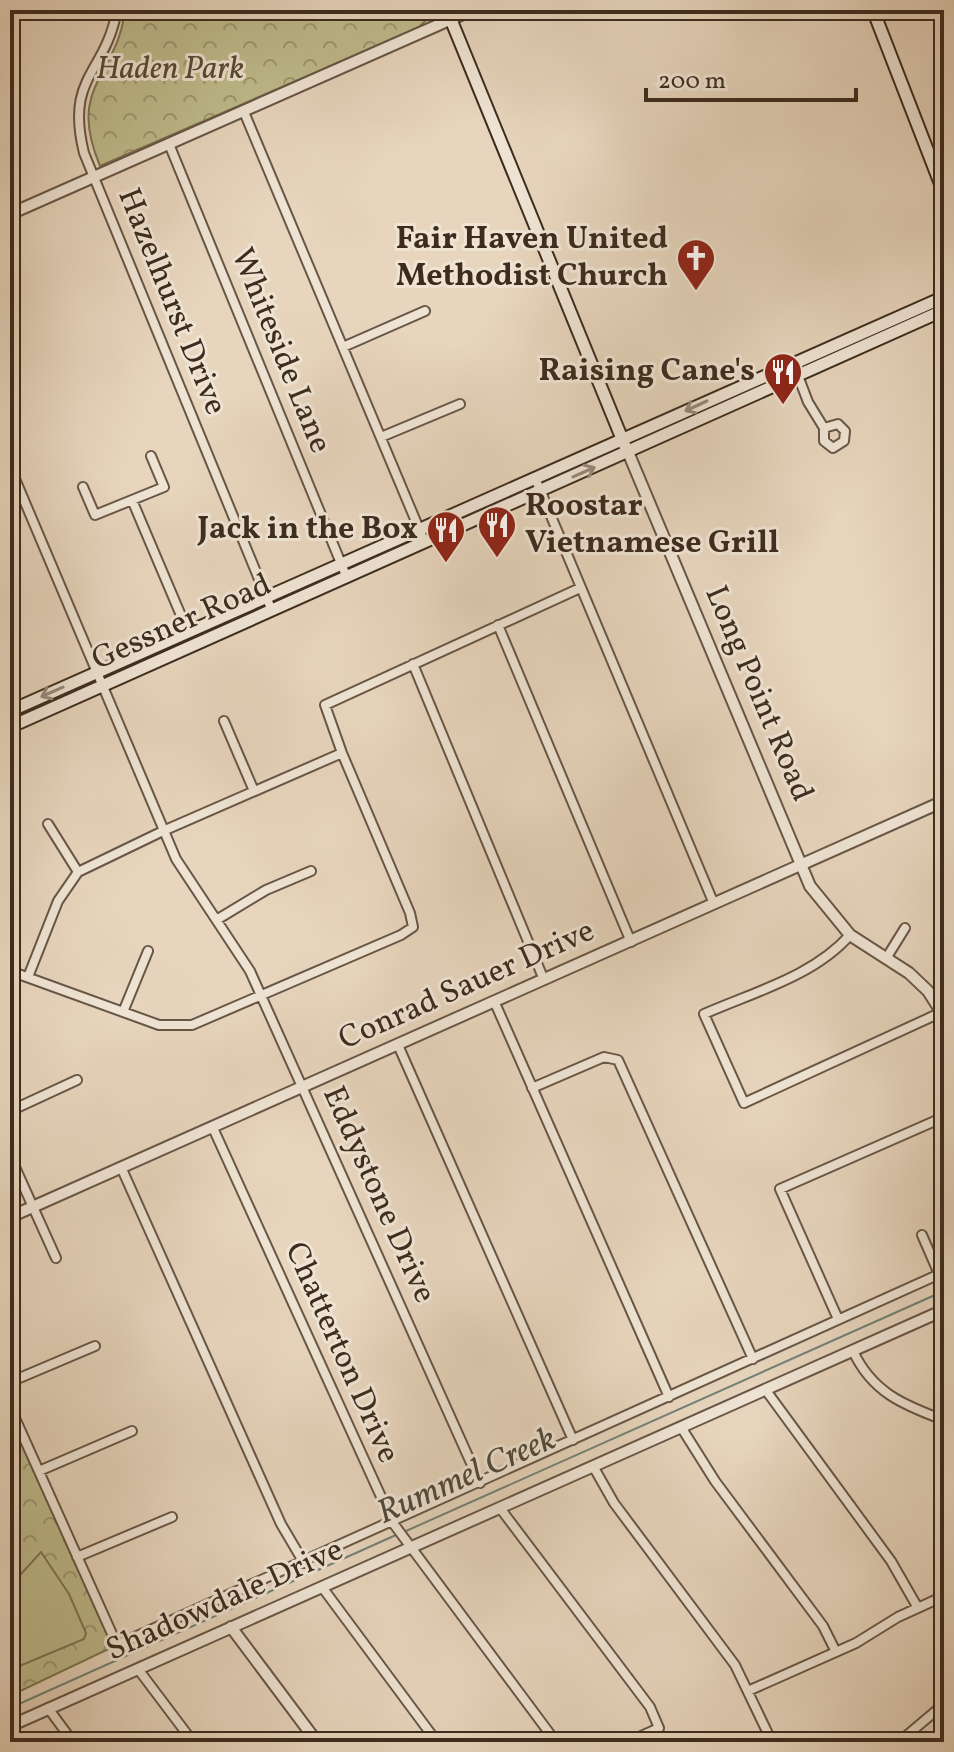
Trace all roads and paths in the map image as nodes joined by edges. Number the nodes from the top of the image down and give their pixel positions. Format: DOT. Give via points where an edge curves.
graph roads {
  1 [pos="117,10"];
  2 [pos="472,10"];
  3 [pos="873,10"];
  4 [pos="448,15"];
  5 [pos="244,112"];
  6 [pos="169,144"];
  7 [pos="940,173"];
  8 [pos="94,177"];
  9 [pos="944,193"];
  10 [pos="10,214"];
  11 [pos="944,297"];
  12 [pos="944,310"];
  13 [pos="425,311"];
  14 [pos="875,326"];
  15 [pos="881,339"];
  16 [pos="343,347"];
  17 [pos="792,362"];
  18 [pos="798,376"];
  19 [pos="460,404"];
  20 [pos="824,428"];
  21 [pos="381,437"];
  22 [pos="622,439"];
  23 [pos="628,452"];
  24 [pos="151,456"];
  25 [pos="10,467"];
  26 [pos="535,478"];
  27 [pos="83,487"];
  28 [pos="540,492"];
  29 [pos="132,500"];
  30 [pos="419,529"];
  31 [pos="425,543"];
  32 [pos="342,564"];
  33 [pos="347,578"];
  34 [pos="580,588"];
  35 [pos="266,597"];
  36 [pos="272,611"];
  37 [pos="498,625"];
  38 [pos="188,632"];
  39 [pos="413,664"];
  40 [pos="95,673"];
  41 [pos="101,687"];
  42 [pos="10,711"];
  43 [pos="224,721"];
  44 [pos="10,727"];
  45 [pos="342,753"];
  46 [pos="254,791"];
  47 [pos="944,801"];
  48 [pos="48,824"];
  49 [pos="163,831"];
  50 [pos="801,865"];
  51 [pos="311,871"];
  52 [pos="78,872"];
  53 [pos="714,904"];
  54 [pos="218,919"];
  55 [pos="905,928"];
  56 [pos="850,935"];
  57 [pos="631,942"];
  58 [pos="148,951"];
  59 [pos="887,957"];
  60 [pos="10,971"];
  61 [pos="28,977"];
  62 [pos="544,980"];
  63 [pos="262,996"];
  64 [pos="495,1003"];
  65 [pos="123,1012"];
  66 [pos="943,1014"];
  67 [pos="398,1045"];
  68 [pos="77,1080"];
  69 [pos="304,1087"];
  70 [pos="532,1088"];
  71 [pos="10,1111"];
  72 [pos="944,1117"];
  73 [pos="213,1128"];
  74 [pos="10,1156"];
  75 [pos="121,1167"];
  76 [pos="33,1207"];
  77 [pos="10,1217"];
  78 [pos="922,1235"];
  79 [pos="56,1258"];
  80 [pos="942,1273"];
  81 [pos="944,1310"];
  82 [pos="838,1319"];
  83 [pos="95,1346"];
  84 [pos="853,1351"];
  85 [pos="753,1359"];
  86 [pos="10,1382"];
  87 [pos="765,1389"];
  88 [pos="669,1397"];
  89 [pos="10,1407"];
  90 [pos="944,1420"];
  91 [pos="681,1427"];
  92 [pos="132,1431"];
  93 [pos="573,1440"];
  94 [pos="593,1466"];
  95 [pos="39,1471"];
  96 [pos="480,1483"];
  97 [pos="500,1508"];
  98 [pos="172,1517"];
  99 [pos="396,1526"];
  100 [pos="409,1543"];
  101 [pos="77,1557"];
  102 [pos="304,1563"];
  103 [pos="322,1587"];
  104 [pos="944,1596"];
  105 [pos="918,1608"];
  106 [pos="231,1627"];
  107 [pos="836,1652"];
  108 [pos="138,1669"];
  109 [pos="748,1691"];
  110 [pos="944,1704"];
  111 [pos="48,1708"];
  112 [pos="10,1726"];
  113 [pos="73,1742"];
  114 [pos="193,1742"];
  115 [pos="317,1742"];
  116 [pos="437,1742"];
  117 [pos="556,1742"];
  118 [pos="628,1742"];
  119 [pos="772,1742"];
  120 [pos="899,1742"];
  1 -- 8 [label="street, Hazelhurst Drive" via="110,42 86,77 78,107 78,130"];
  2 -- 4 [label="street"];
  3 -- 7 [label="main road"];
  4 -- 5 [label="street"];
  4 -- 22 [label="main road, Long Point Road"];
  5 -- 6 [label="street"];
  5 -- 16 [label="street"];
  6 -- 8 [label="street"];
  6 -- 32 [label="street, Whiteside Lane"];
  7 -- 9 [label="main road"];
  8 -- 10 [label="street"];
  8 -- 35 [label="street, Hazelhurst Drive"];
  11 -- 14 [label="main road, Gessner Road"];
  12 -- 15 [label="main road, Gessner Road"];
  13 -- 16 [label="street"];
  14 -- 15 [label="main road"];
  14 -- 17 [label="main road, Gessner Road"];
  15 -- 18 [label="main road, Gessner Road"];
  16 -- 21 [label="street"];
  17 -- 18 [label="street"];
  17 -- 22 [label="main road, Gessner Road, one-way"];
  18 -- 20 [label="street"];
  18 -- 23 [label="main road, Gessner Road"];
  19 -- 21 [label="street"];
  21 -- 30 [label="street"];
  22 -- 23 [label="main road, Long Point Road"];
  22 -- 26 [label="main road, Gessner Road"];
  28 -- 23 [label="main road, Gessner Road, one-way"];
  23 -- 50 [label="street, Long Point Road"];
  24 -- 29 [label="street" via="164,487"];
  25 -- 40 [label="street, Eddystone Drive"];
  26 -- 28 [label="street"];
  26 -- 30 [label="main road, Gessner Road"];
  27 -- 29 [label="street" via="95,515"];
  28 -- 31 [label="main road, Gessner Road"];
  28 -- 34 [label="street"];
  29 -- 38 [label="street"];
  30 -- 31 [label="street"];
  30 -- 32 [label="main road, Gessner Road"];
  31 -- 33 [label="main road, Gessner Road"];
  32 -- 33 [label="street, Whiteside Lane"];
  32 -- 35 [label="main road, Gessner Road"];
  33 -- 36 [label="main road, Gessner Road"];
  34 -- 37 [label="street"];
  34 -- 53 [label="street"];
  35 -- 36 [label="street, Hazelhurst Drive"];
  35 -- 38 [label="main road, Gessner Road"];
  36 -- 41 [label="main road, Gessner Road"];
  37 -- 39 [label="street"];
  37 -- 57 [label="street"];
  38 -- 40 [label="main road, Gessner Road"];
  39 -- 45 [label="street" via="325,705"];
  39 -- 62 [label="street"];
  40 -- 41 [label="street, Eddystone Drive"];
  40 -- 42 [label="main road, Gessner Road, one-way"];
  41 -- 44 [label="main road, Gessner Road"];
  41 -- 49 [label="street, Eddystone Drive"];
  43 -- 46 [label="street"];
  45 -- 46 [label="street"];
  45 -- 63 [label="street" via="413,927"];
  46 -- 49 [label="street"];
  47 -- 50 [label="street, Conrad Sauer Drive"];
  48 -- 52 [label="street"];
  49 -- 52 [label="street"];
  49 -- 54 [label="street, Eddystone Drive"];
  50 -- 53 [label="street, Conrad Sauer Drive"];
  50 -- 56 [label="street, Long Point Road" via="823,905"];
  51 -- 54 [label="street"];
  52 -- 61 [label="street" via="58,901"];
  53 -- 57 [label="street, Conrad Sauer Drive"];
  54 -- 63 [label="street, Eddystone Drive"];
  55 -- 59 [label="street"];
  56 -- 59 [label="street, Long Point Road"];
  56 -- 66 [label="street" via="804,971 704,1014 744,1103"];
  57 -- 62 [label="street, Conrad Sauer Drive"];
  58 -- 65 [label="street"];
  59 -- 66 [label="street, Long Point Road" via="928,991"];
  60 -- 61 [label="street"];
  61 -- 65 [label="street"];
  62 -- 64 [label="street, Conrad Sauer Drive"];
  63 -- 65 [label="street" via="192,1025 159,1025"];
  63 -- 69 [label="street, Eddystone Drive"];
  64 -- 67 [label="street, Conrad Sauer Drive"];
  64 -- 70 [label="street"];
  67 -- 69 [label="street, Conrad Sauer Drive"];
  67 -- 93 [label="street"];
  68 -- 71 [label="street"];
  69 -- 73 [label="street, Conrad Sauer Drive"];
  69 -- 96 [label="street, Eddystone Drive"];
  70 -- 85 [label="street" via="604,1057 618,1060"];
  70 -- 88 [label="street"];
  72 -- 82 [label="street" via="780,1189"];
  73 -- 75 [label="street, Conrad Sauer Drive"];
  73 -- 99 [label="street, Chatterton Drive"];
  74 -- 76 [label="street"];
  75 -- 76 [label="street, Conrad Sauer Drive"];
  75 -- 102 [label="street" via="281,1524"];
  76 -- 77 [label="street, Conrad Sauer Drive"];
  76 -- 79 [label="street"];
  78 -- 80 [label="street"];
  80 -- 82 [label="street, Shadowdale Drive"];
  81 -- 84 [label="street, Shadowdale Drive"];
  82 -- 85 [label="street, Shadowdale Drive"];
  83 -- 86 [label="street"];
  84 -- 87 [label="street, Shadowdale Drive"];
  84 -- 90 [label="street" via="884,1394"];
  85 -- 88 [label="street, Shadowdale Drive"];
  87 -- 91 [label="street, Shadowdale Drive"];
  87 -- 105 [label="street" via="891,1561"];
  88 -- 93 [label="street, Shadowdale Drive"];
  89 -- 95 [label="street"];
  91 -- 94 [label="street, Shadowdale Drive"];
  91 -- 107 [label="street" via="823,1626"];
  92 -- 95 [label="street"];
  93 -- 96 [label="street, Shadowdale Drive"];
  94 -- 97 [label="street, Shadowdale Drive"];
  94 -- 109 [label="street" via="614,1503 722,1646"];
  95 -- 101 [label="street"];
  96 -- 99 [label="street, Shadowdale Drive"];
  97 -- 100 [label="street, Shadowdale Drive"];
  97 -- 118 [label="street" via="642,1696 659,1728"];
  98 -- 101 [label="street"];
  99 -- 100 [label="street, Chatterton Drive"];
  99 -- 102 [label="street, Shadowdale Drive"];
  100 -- 103 [label="street, Shadowdale Drive"];
  100 -- 117 [label="street, Chatterton Drive"];
  101 -- 102 [label="street, Shadowdale Drive" via="117,1645"];
  103 -- 106 [label="street, Shadowdale Drive"];
  103 -- 116 [label="street"];
  104 -- 105 [label="street"];
  105 -- 107 [label="street"];
  106 -- 108 [label="street, Shadowdale Drive"];
  106 -- 115 [label="street"];
  107 -- 109 [label="street"];
  108 -- 111 [label="street, Shadowdale Drive"];
  108 -- 114 [label="street"];
  109 -- 119 [label="street"];
  110 -- 120 [label="street"];
  111 -- 112 [label="street, Shadowdale Drive"];
  111 -- 113 [label="street"];
}
